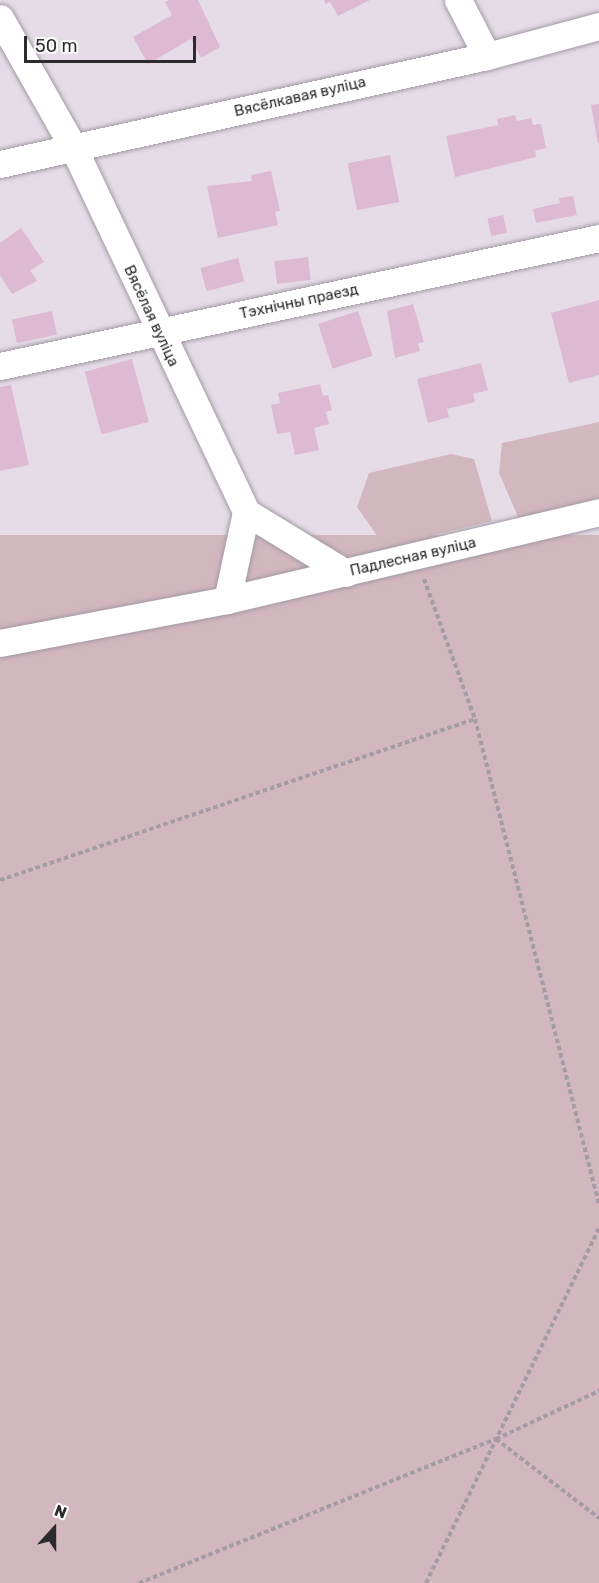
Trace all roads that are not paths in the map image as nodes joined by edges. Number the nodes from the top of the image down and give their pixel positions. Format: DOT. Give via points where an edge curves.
graph roads {
  1 [pos="458,0"];
  2 [pos="0,18"];
  3 [pos="599,26"];
  4 [pos="487,56"];
  5 [pos="74,149"];
  6 [pos="0,164"];
  7 [pos="599,238"];
  8 [pos="158,332"];
  9 [pos="0,366"];
  10 [pos="246,512"];
  11 [pos="599,512"];
  12 [pos="346,573"];
  13 [pos="227,600"];
  14 [pos="0,643"];
  1 -- 4 [label="street"];
  2 -- 5 [label="street, Вясёлая вуліца"];
  3 -- 4 [label="street, Вясёлкавая вуліца"];
  4 -- 5 [label="street, Вясёлкавая вуліца"];
  5 -- 6 [label="street, Вясёлкавая вуліца"];
  5 -- 8 [label="street, Вясёлая вуліца"];
  7 -- 8 [label="street, Тэхнічны праезд"];
  8 -- 9 [label="street, Тэхнічны праезд"];
  8 -- 10 [label="street, Вясёлая вуліца"];
  10 -- 12 [label="street"];
  10 -- 13 [label="street"];
  11 -- 12 [label="street, Падлесная вуліца"];
  12 -- 13 [label="street, Падлесная вуліца"];
  13 -- 14 [label="street, Падлесная вуліца"];
}
